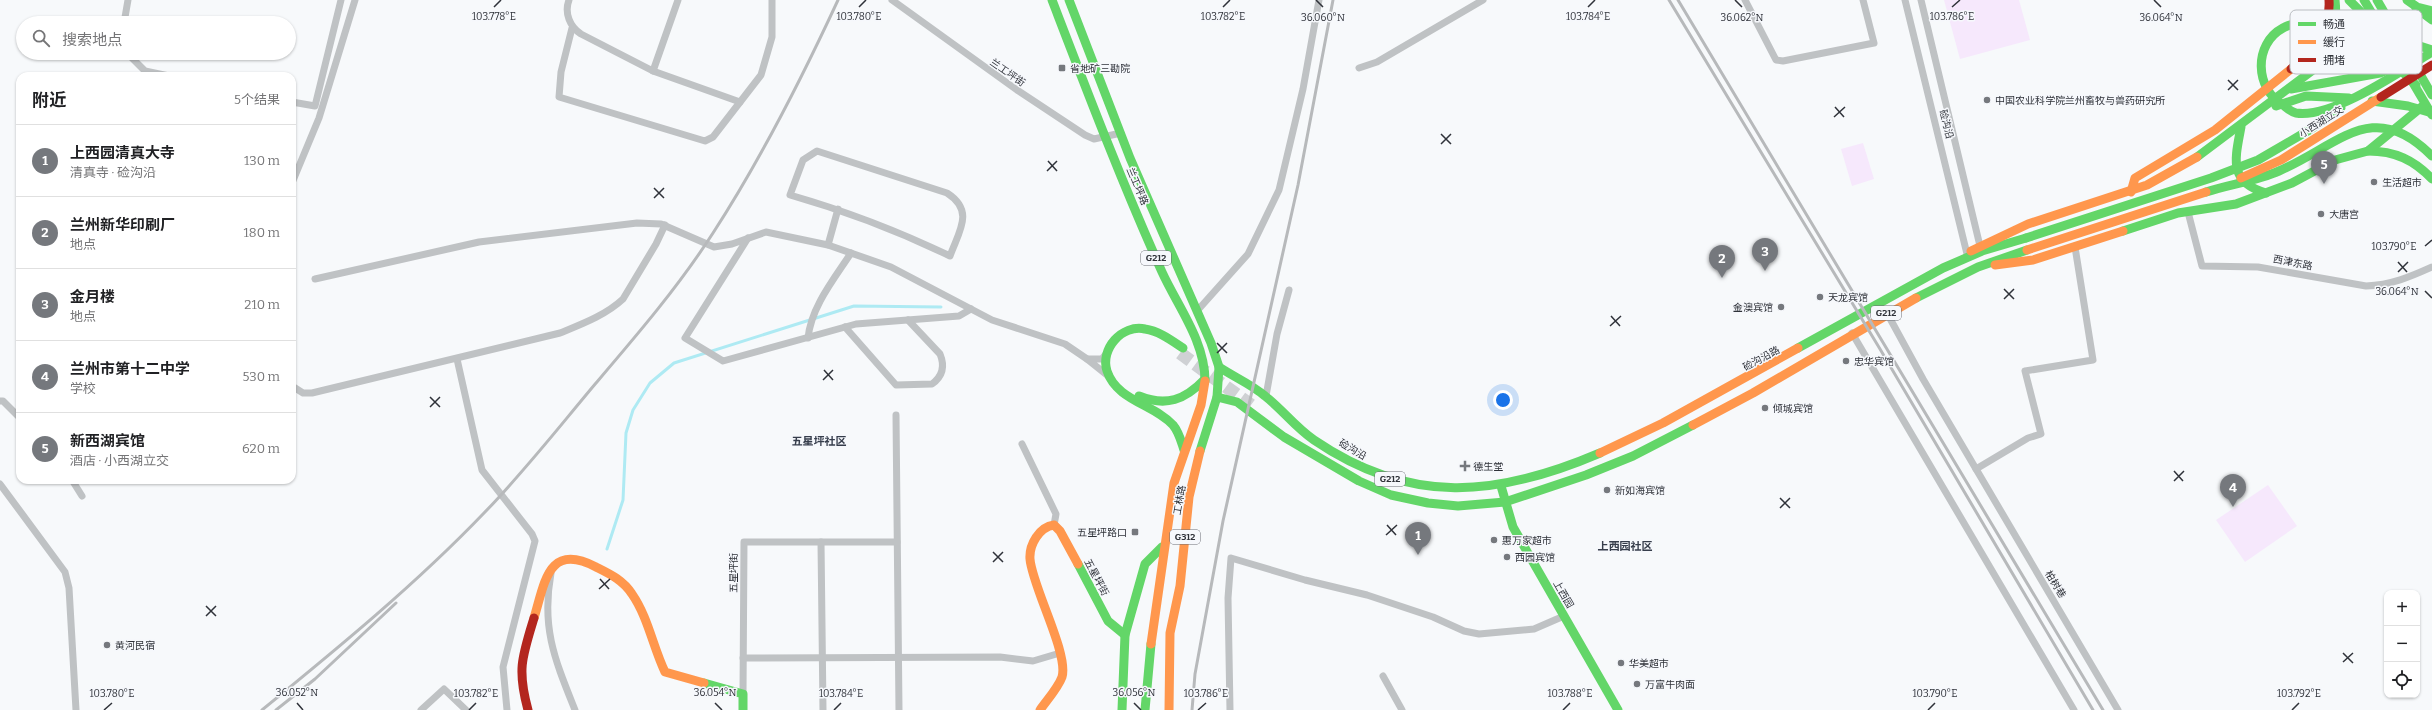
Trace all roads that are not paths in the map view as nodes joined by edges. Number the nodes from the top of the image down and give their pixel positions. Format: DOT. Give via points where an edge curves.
graph roads {
  1 [pos="128,0"];
  2 [pos="341,0"];
  3 [pos="355,0"];
  4 [pos="569,0"];
  5 [pos="678,0"];
  6 [pos="772,0"];
  7 [pos="892,0"];
  8 [pos="1052,0"];
  9 [pos="1069,0"];
  10 [pos="1319,0"];
  11 [pos="1483,0"];
  12 [pos="1745,0"];
  13 [pos="1863,0"];
  14 [pos="1904,0"];
  15 [pos="1921,0"];
  16 [pos="2329,0"];
  17 [pos="2336,0"];
  18 [pos="2349,0"];
  19 [pos="2364,0"];
  20 [pos="2378,0"];
  21 [pos="2407,0"];
  22 [pos="2330,10"];
  23 [pos="2337,10"];
  24 [pos="2359,10"];
  25 [pos="2370,10"];
  26 [pos="2384,10"];
  27 [pos="2386,10"];
  28 [pos="2420,10"];
  29 [pos="2432,11"];
  30 [pos="2422,12"];
  31 [pos="125,16"];
  32 [pos="2432,20"];
  33 [pos="2290,25"];
  34 [pos="572,28"];
  35 [pos="2422,47"];
  36 [pos="2432,51"];
  37 [pos="2422,55"];
  38 [pos="2422,57"];
  39 [pos="2422,59"];
  40 [pos="134,60"];
  41 [pos="2432,65"];
  42 [pos="1359,68"];
  43 [pos="2290,68"];
  44 [pos="653,71"];
  45 [pos="2422,71"];
  46 [pos="150,72"];
  47 [pos="2432,72"];
  48 [pos="2307,74"];
  49 [pos="2373,74"];
  50 [pos="2393,74"];
  51 [pos="2405,74"];
  52 [pos="2409,74"];
  53 [pos="2418,74"];
  54 [pos="2420,74"];
  55 [pos="2416,85"];
  56 [pos="2368,89"];
  57 [pos="2262,95"];
  58 [pos="2432,95"];
  59 [pos="2432,98"];
  60 [pos="740,102"];
  61 [pos="296,103"];
  62 [pos="2260,110"];
  63 [pos="2432,114"];
  64 [pos="2241,127"];
  65 [pos="1121,133"];
  66 [pos="1105,138"];
  67 [pos="2368,151"];
  68 [pos="2432,156"];
  69 [pos="296,173"];
  70 [pos="2432,179"];
  71 [pos="2216,188"];
  72 [pos="2131,192"];
  73 [pos="2266,193"];
  74 [pos="838,209"];
  75 [pos="2188,212"];
  76 [pos="665,225"];
  77 [pos="748,238"];
  78 [pos="828,245"];
  79 [pos="1980,246"];
  80 [pos="2075,246"];
  81 [pos="851,253"];
  82 [pos="1967,254"];
  83 [pos="1953,263"];
  84 [pos="1978,267"];
  85 [pos="2432,267"];
  86 [pos="315,279"];
  87 [pos="1289,290"];
  88 [pos="971,309"];
  89 [pos="1197,311"];
  90 [pos="1887,313"];
  91 [pos="908,320"];
  92 [pos="845,327"];
  93 [pos="1852,333"];
  94 [pos="808,338"];
  95 [pos="1106,353"];
  96 [pos="457,359"];
  97 [pos="1087,359"];
  98 [pos="1219,367"];
  99 [pos="1205,378"];
  100 [pos="1111,379"];
  101 [pos="1240,388"];
  102 [pos="296,389"];
  103 [pos="1266,396"];
  104 [pos="1217,397"];
  105 [pos="0,401"];
  106 [pos="1237,402"];
  107 [pos="16,414"];
  108 [pos="896,415"];
  109 [pos="1293,424"];
  110 [pos="1022,444"];
  111 [pos="1184,450"];
  112 [pos="1334,466"];
  113 [pos="1976,469"];
  114 [pos="0,484"];
  115 [pos="74,484"];
  116 [pos="1501,486"];
  117 [pos="82,496"];
  118 [pos="1504,502"];
  119 [pos="1054,525"];
  120 [pos="821,542"];
  121 [pos="897,542"];
  122 [pos="1162,547"];
  123 [pos="553,563"];
  124 [pos="1564,616"];
  125 [pos="1125,635"];
  126 [pos="1060,653"];
  127 [pos="898,657"];
  128 [pos="743,658"];
  129 [pos="822,658"];
  130 [pos="1383,676"];
  131 [pos="743,694"];
  132 [pos="76,710"];
  133 [pos="421,710"];
  134 [pos="466,710"];
  135 [pos="507,710"];
  136 [pos="528,710"];
  137 [pos="574,710"];
  138 [pos="743,710"];
  139 [pos="823,710"];
  140 [pos="898,710"];
  141 [pos="1040,710"];
  142 [pos="1122,710"];
  143 [pos="1145,710"];
  144 [pos="1169,710"];
  145 [pos="1230,710"];
  146 [pos="1402,710"];
  147 [pos="1618,710"];
  148 [pos="2074,710"];
  149 [pos="2118,710"];
  1 -- 31 [label="street"];
  2 -- 61 [label="street" via="315,106"];
  3 -- 69 [label="street" via="319,118"];
  4 -- 34 [label="street" via="568,18"];
  5 -- 44 [label="street"];
  6 -- 60 [label="street" via="772,38 766,63 761,75"];
  7 -- 66 [label="street, 兰工坪街" via="1017,90 1085,135 1094,139"];
  8 -- 66 [label="main road, 兰工坪路 / G212"];
  9 -- 65 [label="main road, 兰工坪路 / G212"];
  10 -- 89 [label="street" via="1303,88 1279,190 1248,254"];
  11 -- 42 [label="street" via="1377,62"];
  12 -- 13 [label="street" via="1776,60 1874,43"];
  14 -- 82 [label="street, 硷沟沿"];
  15 -- 79 [label="street, 硷沟沿"];
  16 -- 22 [label="main road"];
  17 -- 23 [label="main road"];
  18 -- 24 [label="main road"];
  19 -- 25 [label="main road"];
  20 -- 26 [label="main road"];
  20 -- 27 [label="main road"];
  21 -- 28 [label="main road"];
  21 -- 29 [label="main road" via="2417,7"];
  30 -- 32 [label="main road"];
  33 -- 56 [label="main road" via="2282,28 2270,39 2264,49 2260,76 2271,98 2294,113 2327,109"];
  34 -- 44 [label="street"];
  34 -- 60 [label="street" via="561,72 559,97 705,141 713,137"];
  35 -- 36 [label="main road"];
  36 -- 37 [label="main road"];
  36 -- 38 [label="main road"];
  39 -- 47 [label="main road"];
  40 -- 46 [label="street" via="145,71"];
  41 -- 45 [label="main road, 小西湖立交"];
  43 -- 57 [label="main road"];
  44 -- 60 [label="street"];
  48 -- 62 [label="main road"];
  49 -- 57 [label="main road" via="2320,82"];
  50 -- 56 [label="main road"];
  51 -- 55 [label="main road"];
  52 -- 55 [label="main road"];
  53 -- 71 [label="main road, 小西湖立交" via="2281,160"];
  54 -- 58 [label="main road"];
  55 -- 63 [label="main road"];
  56 -- 83 [label="main road, 硷沟沿路 / G212" via="2310,129 2258,160 2211,178 1982,251"];
  57 -- 72 [label="main road" via="2205,139 2135,178"];
  59 -- 67 [label="main road"];
  62 -- 63 [label="main road" via="2306,96 2320,96 2401,105"];
  62 -- 64 [label="main road"];
  64 -- 72 [label="main road" via="2182,167"];
  64 -- 73 [label="main road" via="2235,162 2237,172 2244,183 2254,191"];
  65 -- 66 [label="street, 兰工坪街"];
  65 -- 89 [label="main road, 兰工坪路 / G212"];
  66 -- 99 [label="main road, 兰工坪路 / G212" via="1174,298 1197,343"];
  67 -- 70 [label="main road" via="2387,150 2405,155"];
  67 -- 73 [label="main road" via="2335,160 2292,183"];
  68 -- 71 [label="main road" via="2403,132 2384,127 2365,128 2272,174"];
  71 -- 84 [label="main road, G212" via="2175,204"];
  72 -- 79 [label="main road" via="2001,234"];
  73 -- 75 [label="main road" via="2236,204"];
  74 -- 74 [label="street" via="904,234 950,256 965,216 962,206 948,193 817,151 812,152 804,160 790,195"];
  74 -- 78 [label="street"];
  75 -- 80 [label="main road"];
  75 -- 85 [label="street, 西津东路" via="2202,266 2273,268 2366,286 2384,286"];
  76 -- 77 [label="street" via="714,247"];
  76 -- 86 [label="street" via="637,223 479,242"];
  76 -- 96 [label="street" via="623,299 615,307 560,333"];
  77 -- 78 [label="street" via="766,232"];
  77 -- 94 [label="street" via="684,338 723,361"];
  78 -- 81 [label="street"];
  79 -- 82 [label="main road"];
  80 -- 84 [label="main road" via="2033,260"];
  80 -- 113 [label="street" via="2093,360 2025,370 2041,434 2028,438"];
  81 -- 88 [label="street" via="891,266"];
  81 -- 94 [label="street" via="815,310 809,324"];
  82 -- 83 [label="main road"];
  83 -- 116 [label="main road, 硷沟沿路 / G212" via="1670,420 1580,461"];
  84 -- 90 [label="main road, G212"];
  87 -- 103 [label="street" via="1277,334"];
  88 -- 91 [label="street" via="958,316"];
  88 -- 97 [label="street" via="992,320 1065,344"];
  89 -- 98 [label="main road, 兰工坪路 / G212"];
  90 -- 93 [label="main road, G212"];
  90 -- 113 [label="street, 柏树巷"];
  91 -- 92 [label="street"];
  91 -- 92 [label="street" via="940,354 941,374 932,384 896,386"];
  92 -- 94 [label="street"];
  93 -- 118 [label="main road, G212" via="1753,393 1639,452 1586,475"];
  93 -- 148 [label="street"];
  95 -- 97 [label="street" via="1102,360"];
  95 -- 99 [label="main road" via="1118,336 1129,329 1140,328 1160,334 1182,350 1140,333 1123,341 1112,361 1114,372 1134,394 1153,402 1182,399 1196,390"];
  95 -- 100 [label="main road" via="1105,365"];
  96 -- 102 [label="street" via="312,393 303,394"];
  96 -- 135 [label="street" via="482,470 535,541 503,666"];
  97 -- 100 [label="street"];
  98 -- 101 [label="main road, 硷沟沿 / G212"];
  98 -- 104 [label="main road, 工林路 / G312"];
  99 -- 111 [label="main road, 工林路 / G312" via="1205,394"];
  100 -- 111 [label="main road" via="1132,399 1170,423 1179,433"];
  101 -- 103 [label="main road, 硷沟沿 / G212"];
  101 -- 106 [label="main road"];
  103 -- 109 [label="main road, 硷沟沿 / G212"];
  104 -- 106 [label="main road, G212"];
  104 -- 144 [label="main road, 工林路 / G312" via="1199,455 1190,497 1180,586 1170,633"];
  105 -- 107 [label="street" via="4,401"];
  106 -- 112 [label="main road, G212" via="1284,437"];
  108 -- 121 [label="street"];
  109 -- 112 [label="main road" via="1254,402"];
  109 -- 116 [label="main road, 硷沟沿 / G212" via="1364,469 1395,480 1431,488 1458,490"];
  110 -- 119 [label="street, 五星坪街" via="1056,514"];
  111 -- 122 [label="main road, 工林路 / G312"];
  112 -- 118 [label="main road, G212" via="1359,481 1391,495 1428,503 1458,506"];
  113 -- 149 [label="street, 柏树巷"];
  114 -- 132 [label="street" via="65,572 69,588"];
  115 -- 117 [label="street"];
  116 -- 118 [label="main road, 上西园"];
  118 -- 124 [label="main road, 上西园" via="1513,527"];
  119 -- 125 [label="main road, 五星坪街" via="1108,621"];
  119 -- 126 [label="main road" via="1048,526 1034,539 1030,559"];
  120 -- 121 [label="street, 五星坪街"];
  120 -- 128 [label="street, 五星坪街" via="744,542"];
  120 -- 129 [label="street"];
  121 -- 127 [label="street"];
  122 -- 125 [label="main road" via="1145,564"];
  122 -- 143 [label="main road, 工林路 / G312"];
  123 -- 131 [label="main road" via="561,558 583,560 625,584 637,604 665,672"];
  123 -- 136 [label="main road" via="547,574 521,661 522,690"];
  123 -- 137 [label="street" via="548,591 547,623 554,660"];
  124 -- 145 [label="street" via="1534,629 1479,634 1464,631 1367,595 1231,558 1228,598"];
  124 -- 147 [label="main road, 上西园"];
  125 -- 142 [label="main road"];
  126 -- 127 [label="street" via="1033,661 1000,657"];
  126 -- 141 [label="main road" via="1062,676"];
  127 -- 129 [label="street"];
  127 -- 140 [label="street"];
  128 -- 129 [label="street"];
  128 -- 131 [label="street, 五星坪街"];
  129 -- 139 [label="street"];
  130 -- 146 [label="street"];
  131 -- 138 [label="main road, 五星坪街"];
  133 -- 134 [label="street" via="444,689"];
}
